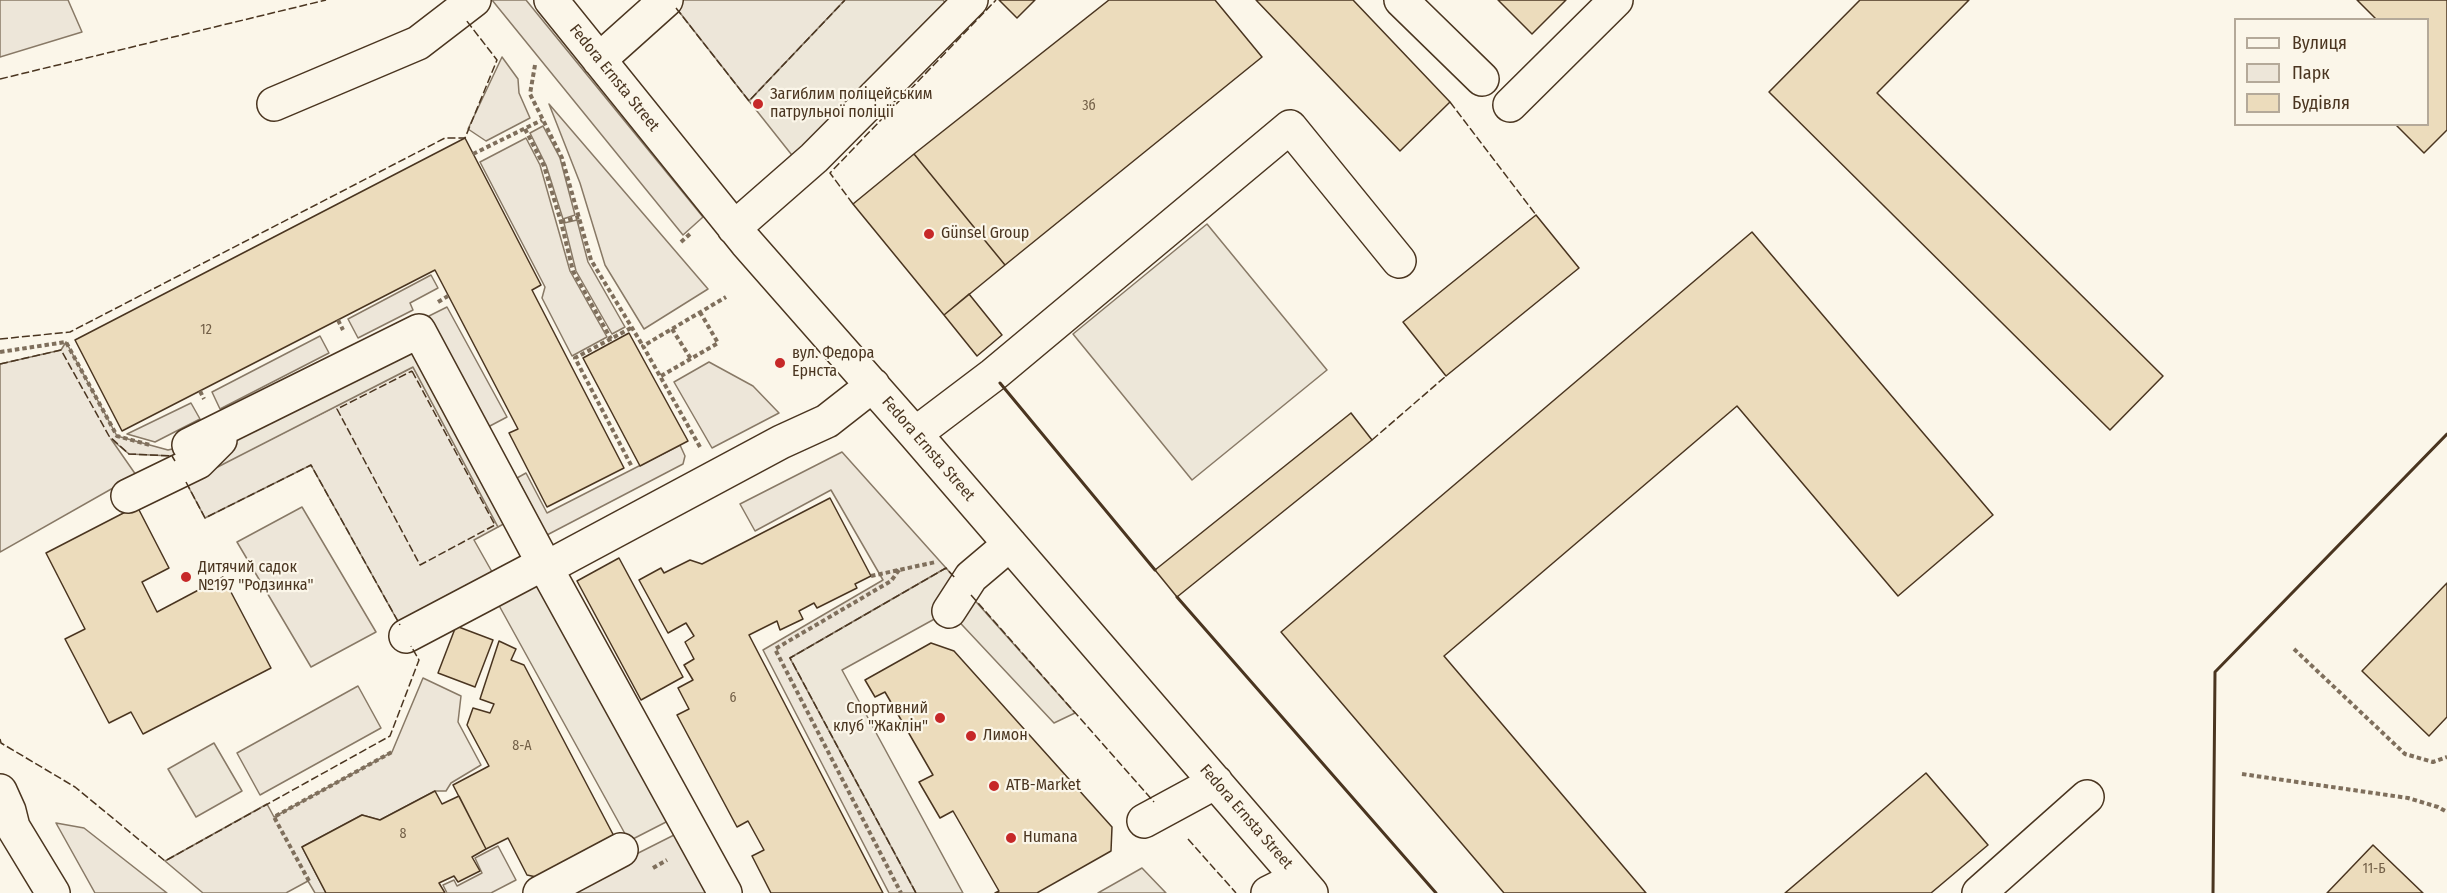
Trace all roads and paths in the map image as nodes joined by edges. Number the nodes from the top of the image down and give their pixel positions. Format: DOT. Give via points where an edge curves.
graph roads {
  1 [pos="474,0"];
  2 [pos="550,0"];
  3 [pos="666,0"];
  4 [pos="971,0"];
  5 [pos="1401,0"];
  6 [pos="1616,0"];
  7 [pos="598,60"];
  8 [pos="535,65"];
  9 [pos="1482,80"];
  10 [pos="274,104"];
  11 [pos="1510,105"];
  12 [pos="543,120"];
  13 [pos="525,129"];
  14 [pos="473,154"];
  15 [pos="579,217"];
  16 [pos="561,222"];
  17 [pos="734,228"];
  18 [pos="1399,261"];
  19 [pos="700,312"];
  20 [pos="631,328"];
  21 [pos="672,329"];
  22 [pos="611,339"];
  23 [pos="66,342"];
  24 [pos="643,346"];
  25 [pos="0,352"];
  26 [pos="691,359"];
  27 [pos="661,376"];
  28 [pos="873,386"];
  29 [pos="240,419"];
  30 [pos="915,434"];
  31 [pos="189,445"];
  32 [pos="632,467"];
  33 [pos="128,496"];
  34 [pos="1010,544"];
  35 [pos="944,561"];
  36 [pos="546,568"];
  37 [pos="899,570"];
  38 [pos="871,576"];
  39 [pos="949,611"];
  40 [pos="406,636"];
  41 [pos="2294,649"];
  42 [pos="392,752"];
  43 [pos="2447,757"];
  44 [pos="2242,774"];
  45 [pos="1216,782"];
  46 [pos="0,791"];
  47 [pos="2087,797"];
  48 [pos="2447,812"];
  49 [pos="1144,821"];
  50 [pos="7,831"];
  51 [pos="621,850"];
  52 [pos="309,881"];
  53 [pos="1305,885"];
  54 [pos="53,893"];
  55 [pos="540,893"];
  56 [pos="725,893"];
  57 [pos="901,893"];
  58 [pos="1268,893"];
  59 [pos="1979,893"];
  1 -- 10 [label="street" via="418,43"];
  2 -- 7 [label="street, Fedora Ernsta Street"];
  3 -- 7 [label="street"];
  4 -- 17 [label="street" via="814,158"];
  5 -- 9 [label="street"];
  6 -- 11 [label="street"];
  7 -- 17 [label="street, Fedora Ernsta Street"];
  8 -- 12 [label="path" via="530,94"];
  12 -- 13 [label="path"];
  12 -- 15 [label="path" via="562,158"];
  13 -- 14 [label="path"];
  13 -- 16 [label="path" via="544,166"];
  15 -- 16 [label="path"];
  15 -- 20 [label="path" via="591,260"];
  16 -- 22 [label="path" via="573,271"];
  17 -- 28 [label="street, Fedora Ernsta Street"];
  18 -- 30 [label="street" via="1290,127 993,375"];
  19 -- 26 [label="path" via="718,343"];
  20 -- 22 [label="path"];
  20 -- 24 [label="path"];
  21 -- 26 [label="path"];
  22 -- 32 [label="path" via="575,358"];
  23 -- 25 [label="path"];
  26 -- 27 [label="path"];
  28 -- 30 [label="street, Fedora Ernsta Street"];
  28 -- 36 [label="street" via="827,421"];
  29 -- 31 [label="street"];
  29 -- 33 [label="street" via="198,462"];
  29 -- 36 [label="street" via="419,331"];
  30 -- 34 [label="street, Fedora Ernsta Street"];
  34 -- 39 [label="street" via="971,577"];
  34 -- 45 [label="street, Fedora Ernsta Street"];
  35 -- 37 [label="path"];
  36 -- 40 [label="street" via="535,568"];
  36 -- 56 [label="street"];
  37 -- 38 [label="path"];
  37 -- 57 [label="path" via="891,581 775,649"];
  41 -- 43 [label="path" via="2405,754 2433,762"];
  42 -- 52 [label="path" via="274,817"];
  44 -- 48 [label="path" via="2408,798"];
  45 -- 49 [label="street"];
  45 -- 53 [label="street, Fedora Ernsta Street"];
  46 -- 50 [label="street" via="9,811"];
  47 -- 59 [label="street"];
  50 -- 54 [label="street"];
  51 -- 55 [label="street"];
  53 -- 58 [label="street"];
}
